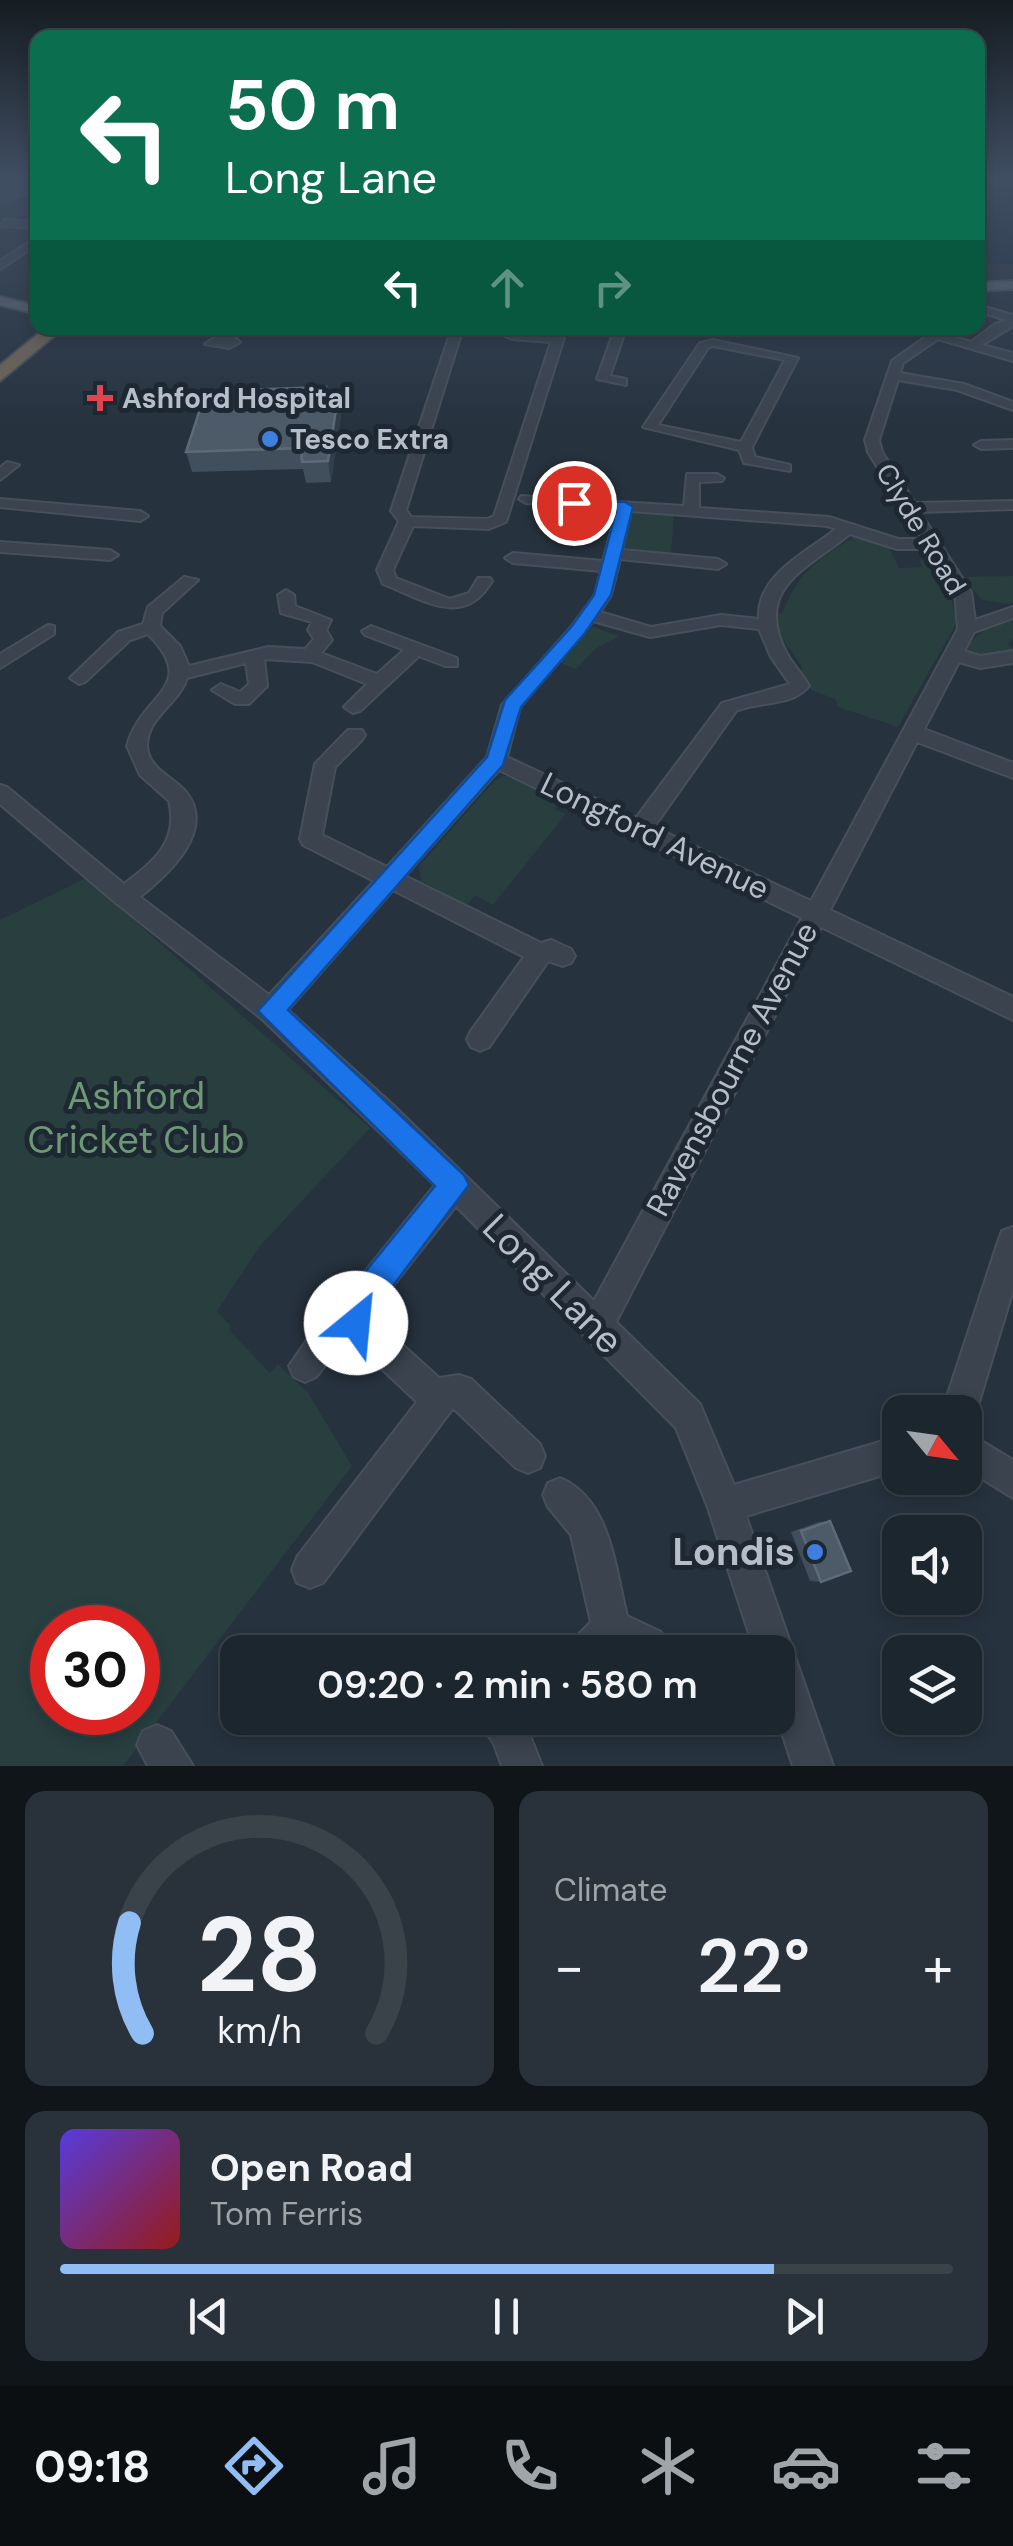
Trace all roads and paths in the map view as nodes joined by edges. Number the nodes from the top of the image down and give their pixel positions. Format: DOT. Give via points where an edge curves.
graph roads {
  1 [pos="1013,285"];
  2 [pos="985,287"];
  3 [pos="998,306"];
  4 [pos="985,307"];
  5 [pos="985,310"];
  6 [pos="1013,320"];
  7 [pos="30,334"];
  8 [pos="47,335"];
  9 [pos="455,335"];
  10 [pos="558,335"];
  11 [pos="618,335"];
  12 [pos="935,335"];
  13 [pos="939,335"];
  14 [pos="974,345"];
  15 [pos="1013,356"];
  16 [pos="0,358"];
  17 [pos="0,375"];
  18 [pos="893,376"];
  19 [pos="622,382"];
  20 [pos="1013,406"];
  21 [pos="1013,444"];
  22 [pos="981,445"];
  23 [pos="745,447"];
  24 [pos="12,465"];
  25 [pos="786,468"];
  26 [pos="0,476"];
  27 [pos="717,478"];
  28 [pos="526,499"];
  29 [pos="0,503"];
  30 [pos="1013,505"];
  31 [pos="625,507"];
  32 [pos="912,508"];
  33 [pos="692,512"];
  34 [pos="140,516"];
  35 [pos="407,520"];
  36 [pos="849,528"];
  37 [pos="932,544"];
  38 [pos="0,547"];
  39 [pos="110,556"];
  40 [pos="513,558"];
  41 [pos="614,560"];
  42 [pos="718,564"];
  43 [pos="190,580"];
  44 [pos="484,581"];
  45 [pos="286,595"];
  46 [pos="966,600"];
  47 [pos="1007,612"];
  48 [pos="589,614"];
  49 [pos="766,624"];
  50 [pos="151,626"];
  51 [pos="967,629"];
  52 [pos="48,630"];
  53 [pos="371,631"];
  54 [pos="416,649"];
  55 [pos="310,654"];
  56 [pos="953,654"];
  57 [pos="254,655"];
  58 [pos="3,657"];
  59 [pos="1013,658"];
  60 [pos="450,662"];
  61 [pos="182,673"];
  62 [pos="79,678"];
  63 [pos="379,682"];
  64 [pos="221,690"];
  65 [pos="353,707"];
  66 [pos="911,732"];
  67 [pos="355,735"];
  68 [pos="496,760"];
  69 [pos="1013,771"];
  70 [pos="0,792"];
  71 [pos="641,828"];
  72 [pos="392,877"];
  73 [pos="124,897"];
  74 [pos="813,912"];
  75 [pos="1013,1009"];
  76 [pos="271,1011"];
  77 [pos="480,1039"];
  78 [pos="454,1185"];
  79 [pos="1013,1242"];
  80 [pos="356,1323"];
  81 [pos="596,1328"];
  82 [pos="305,1366"];
  83 [pos="965,1395"];
  84 [pos="439,1400"];
  85 [pos="528,1456"];
  86 [pos="882,1458"];
  87 [pos="982,1460"];
  88 [pos="1013,1481"];
  89 [pos="560,1494"];
  90 [pos="724,1505"];
  91 [pos="310,1570"];
  92 [pos="598,1635"];
  93 [pos="768,1635"];
  94 [pos="795,1713"];
  95 [pos="813,1766"];
  1 -- 2 [label="main road"];
  3 -- 4 [label="street"];
  5 -- 6 [label="street"];
  6 -- 14 [label="street"];
  7 -- 16 [label="highway"];
  8 -- 17 [label="highway"];
  9 -- 35 [label="street" via="398,510"];
  10 -- 35 [label="street" via="501,518 489,524"];
  11 -- 19 [label="street" via="603,379"];
  12 -- 18 [label="street, Clyde Road" via="898,360"];
  13 -- 14 [label="street"];
  14 -- 15 [label="street"];
  18 -- 20 [label="street" via="960,386"];
  18 -- 32 [label="street, Clyde Road" via="872,440"];
  21 -- 22 [label="street"];
  23 -- 23 [label="street" via="650,427 704,345 752,343 792,358"];
  23 -- 25 [label="street" via="749,460"];
  24 -- 26 [label="street"];
  27 -- 33 [label="street" via="692,476"];
  28 -- 31 [label="street"];
  29 -- 34 [label="street"];
  30 -- 32 [label="street"];
  31 -- 33 [label="street"];
  31 -- 41 [label="street"];
  32 -- 37 [label="street, Clyde Road"];
  33 -- 36 [label="street"];
  35 -- 44 [label="street" via="385,570 397,586 446,609 476,596"];
  36 -- 37 [label="street" via="897,544"];
  36 -- 49 [label="street" via="779,580 766,606"];
  37 -- 46 [label="street, Clyde Road"];
  38 -- 39 [label="street"];
  40 -- 41 [label="street"];
  41 -- 42 [label="street"];
  41 -- 48 [label="street"];
  43 -- 50 [label="street" via="154,611"];
  45 -- 55 [label="street" via="287,609 322,620 323,640"];
  46 -- 47 [label="street"];
  46 -- 51 [label="street, Clyde Road"];
  47 -- 51 [label="street"];
  48 -- 49 [label="street" via="650,632 721,620"];
  48 -- 68 [label="street" via="512,705"];
  49 -- 71 [label="street" via="800,686 728,706"];
  50 -- 61 [label="street" via="176,647"];
  50 -- 62 [label="street" via="124,636"];
  51 -- 56 [label="street, Ravensbourne Avenue"];
  52 -- 58 [label="street"];
  53 -- 54 [label="street"];
  54 -- 60 [label="street"];
  54 -- 63 [label="street"];
  55 -- 57 [label="street"];
  55 -- 63 [label="street"];
  56 -- 59 [label="street" via="980,662"];
  56 -- 66 [label="street, Ravensbourne Avenue"];
  57 -- 61 [label="street"];
  57 -- 64 [label="street" via="258,686 234,706"];
  61 -- 73 [label="street" via="147,718 138,744 144,766 179,798 183,839 170,860"];
  63 -- 65 [label="street"];
  66 -- 69 [label="street"];
  66 -- 74 [label="street, Ravensbourne Avenue"];
  67 -- 72 [label="street" via="324,764 311,839"];
  68 -- 71 [label="street, Longford Avenue"];
  68 -- 72 [label="street"];
  70 -- 73 [label="street, Long Lane"];
  71 -- 74 [label="street, Longford Avenue"];
  72 -- 76 [label="street"];
  72 -- 77 [label="street" via="552,955"];
  73 -- 76 [label="street, Long Lane"];
  74 -- 75 [label="street, Longford Avenue"];
  74 -- 81 [label="street, Ravensbourne Avenue"];
  76 -- 78 [label="street, Long Lane"];
  78 -- 80 [label="street" via="363,1299"];
  78 -- 81 [label="street, Long Lane"];
  79 -- 83 [label="street"];
  80 -- 82 [label="street" via="335,1328"];
  80 -- 84 [label="street"];
  81 -- 90 [label="street, Long Lane" via="688,1416"];
  84 -- 85 [label="street" via="446,1391 459,1391"];
  84 -- 91 [label="street"];
  86 -- 90 [label="street"];
  87 -- 88 [label="street"];
  89 -- 92 [label="street" via="587,1526"];
  90 -- 93 [label="street, Long Lane"];
  94 -- 95 [label="street"];
}
